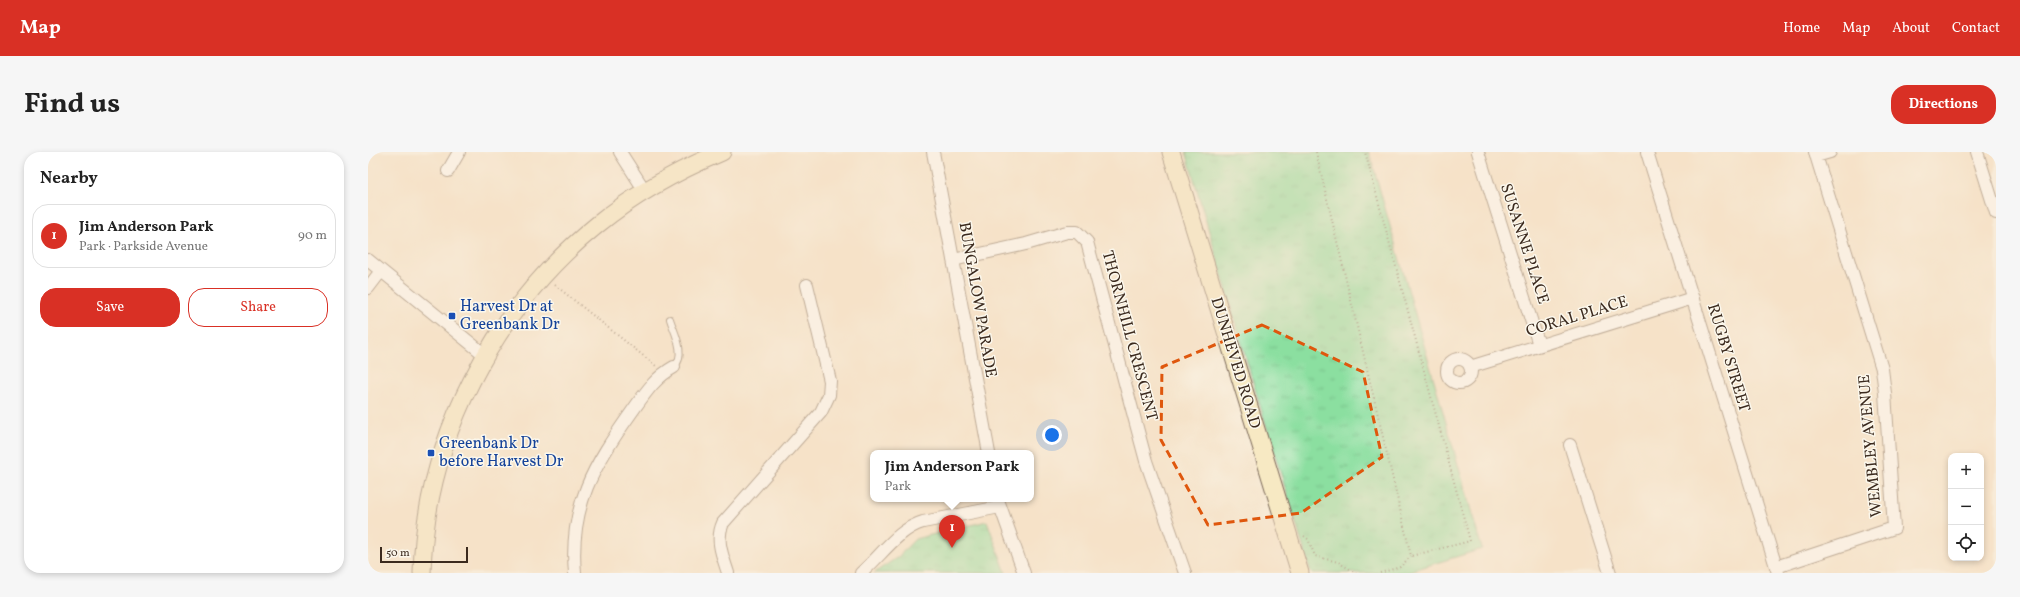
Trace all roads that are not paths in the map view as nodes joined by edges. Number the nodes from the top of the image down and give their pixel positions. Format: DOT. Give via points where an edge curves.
graph roads {
  1 [pos="459,152"];
  2 [pos="620,152"];
  3 [pos="722,152"];
  4 [pos="933,152"];
  5 [pos="1171,152"];
  6 [pos="1478,152"];
  7 [pos="1647,152"];
  8 [pos="1830,152"];
  9 [pos="1977,152"];
  10 [pos="1816,154"];
  11 [pos="448,171"];
  12 [pos="645,191"];
  13 [pos="1996,213"];
  14 [pos="368,260"];
  15 [pos="953,260"];
  16 [pos="381,271"];
  17 [pos="807,285"];
  18 [pos="368,288"];
  19 [pos="1693,298"];
  20 [pos="670,319"];
  21 [pos="1539,345"];
  22 [pos="485,355"];
  23 [pos="674,367"];
  24 [pos="1470,367"];
  25 [pos="1570,445"];
  26 [pos="987,450"];
  27 [pos="999,503"];
  28 [pos="1777,570"];
  29 [pos="422,573"];
  30 [pos="575,573"];
  31 [pos="728,573"];
  32 [pos="861,573"];
  33 [pos="1024,573"];
  34 [pos="1185,573"];
  35 [pos="1300,573"];
  36 [pos="1610,573"];
  1 -- 11 [label="street"];
  2 -- 12 [label="street"];
  3 -- 12 [label="street" via="681,170"];
  4 -- 15 [label="street, BUNGALOW PARADE"];
  5 -- 35 [label="street, DUNHEVED ROAD"];
  6 -- 21 [label="street, SUSANNE PLACE"];
  7 -- 19 [label="street, RUGBY STREET"];
  8 -- 10 [label="street"];
  9 -- 13 [label="street"];
  10 -- 28 [label="street, WEMBLEY AVENUE" via="1882,369 1886,393 1894,528"];
  12 -- 22 [label="street" via="596,226 559,259 518,306"];
  14 -- 16 [label="street"];
  15 -- 26 [label="street, BUNGALOW PARADE"];
  15 -- 34 [label="street, THORNHILL CRESCENT" via="1067,232 1077,232 1084,237 1146,461"];
  16 -- 18 [label="street"];
  16 -- 22 [label="street"];
  17 -- 31 [label="street" via="830,381 829,395 820,412 722,523 719,543"];
  19 -- 21 [label="street, CORAL PLACE"];
  19 -- 28 [label="street, RUGBY STREET"];
  20 -- 23 [label="lane" via="679,349 679,361"];
  21 -- 24 [label="street, CORAL PLACE"];
  22 -- 29 [label="street" via="458,412 442,456 428,513"];
  23 -- 30 [label="street" via="663,373 651,385 607,447 593,472 581,503 574,541"];
  25 -- 36 [label="street"];
  27 -- 32 [label="street" via="911,526"];
  27 -- 33 [label="street"];
}
